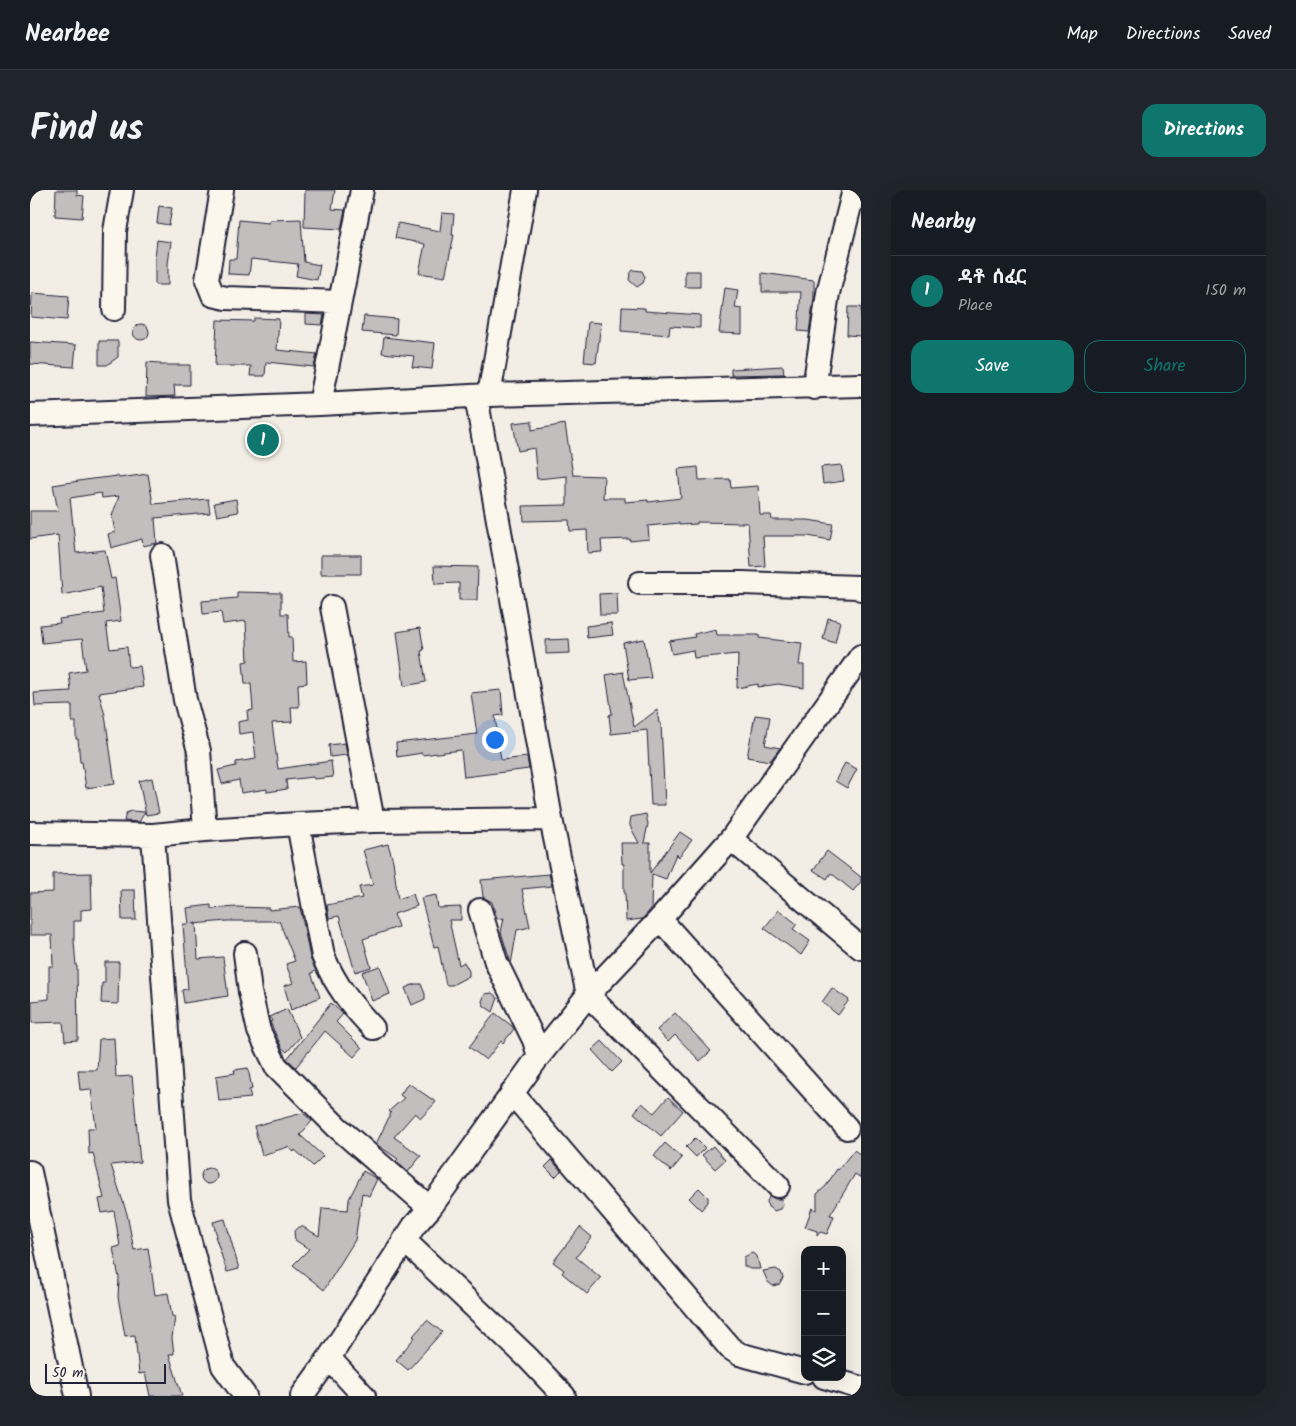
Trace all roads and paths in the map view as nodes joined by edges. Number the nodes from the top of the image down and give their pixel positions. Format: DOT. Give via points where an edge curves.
graph roads {
  1 [pos="122,190"];
  2 [pos="222,190"];
  3 [pos="362,190"];
  4 [pos="525,190"];
  5 [pos="854,190"];
  6 [pos="340,302"];
  7 [pos="114,309"];
  8 [pos="861,386"];
  9 [pos="814,388"];
  10 [pos="483,395"];
  11 [pos="320,404"];
  12 [pos="30,415"];
  13 [pos="162,555"];
  14 [pos="640,583"];
  15 [pos="861,588"];
  16 [pos="332,607"];
  17 [pos="861,656"];
  18 [pos="550,819"];
  19 [pos="374,822"];
  20 [pos="298,824"];
  21 [pos="205,830"];
  22 [pos="30,833"];
  23 [pos="153,835"];
  24 [pos="730,839"];
  25 [pos="480,910"];
  26 [pos="660,919"];
  27 [pos="861,948"];
  28 [pos="245,954"];
  29 [pos="588,996"];
  30 [pos="373,1028"];
  31 [pos="539,1056"];
  32 [pos="512,1093"];
  33 [pos="846,1128"];
  34 [pos="30,1172"];
  35 [pos="778,1186"];
  36 [pos="430,1208"];
  37 [pos="404,1240"];
  38 [pos="329,1358"];
  39 [pos="801,1371"];
  40 [pos="837,1381"];
  41 [pos="861,1388"];
  42 [pos="77,1396"];
  43 [pos="245,1396"];
  44 [pos="302,1396"];
  45 [pos="364,1396"];
  46 [pos="564,1396"];
  1 -- 7 [label="street" via="115,231"];
  2 -- 6 [label="street" via="207,280 212,295"];
  3 -- 6 [label="street"];
  4 -- 10 [label="street"];
  5 -- 9 [label="street" via="828,293"];
  6 -- 11 [label="street"];
  8 -- 9 [label="street"];
  9 -- 10 [label="street"];
  10 -- 11 [label="street"];
  10 -- 18 [label="street"];
  11 -- 12 [label="street"];
  13 -- 21 [label="street" via="185,700 198,752"];
  14 -- 15 [label="street"];
  16 -- 19 [label="street"];
  17 -- 24 [label="street"];
  18 -- 19 [label="street"];
  18 -- 29 [label="street"];
  19 -- 20 [label="street"];
  20 -- 21 [label="street"];
  20 -- 30 [label="street" via="323,956 350,1004"];
  21 -- 23 [label="street"];
  22 -- 23 [label="street"];
  23 -- 43 [label="street" via="179,1200 223,1366"];
  24 -- 26 [label="street"];
  24 -- 27 [label="street"];
  25 -- 31 [label="street" via="496,962"];
  26 -- 29 [label="street"];
  26 -- 33 [label="street"];
  28 -- 36 [label="street" via="259,1031 276,1066 337,1127"];
  29 -- 31 [label="street"];
  29 -- 35 [label="street"];
  31 -- 32 [label="street"];
  32 -- 36 [label="street"];
  32 -- 39 [label="street" via="730,1348 739,1354"];
  34 -- 42 [label="street"];
  36 -- 37 [label="street"];
  37 -- 38 [label="street"];
  37 -- 46 [label="street"];
  38 -- 44 [label="street"];
  38 -- 45 [label="street"];
  40 -- 41 [label="street"];
}
